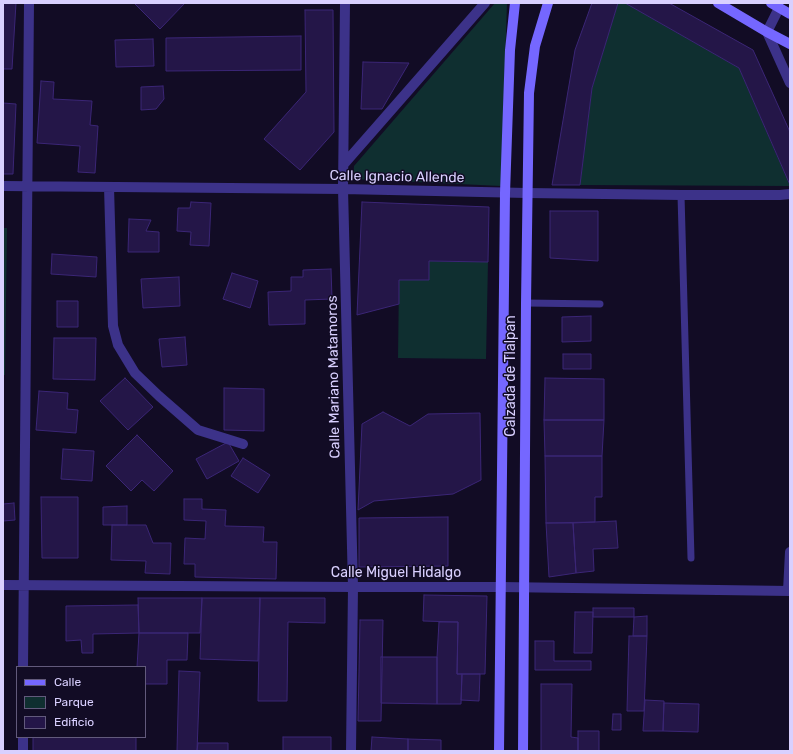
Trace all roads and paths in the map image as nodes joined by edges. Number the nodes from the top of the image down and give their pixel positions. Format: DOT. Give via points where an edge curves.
graph roads {
  1 [pos="29,3"];
  2 [pos="345,3"];
  3 [pos="484,3"];
  4 [pos="515,3"];
  5 [pos="548,3"];
  6 [pos="718,3"];
  7 [pos="775,6"];
  8 [pos="790,14"];
  9 [pos="767,32"];
  10 [pos="790,44"];
  11 [pos="790,83"];
  12 [pos="344,164"];
  13 [pos="3,186"];
  14 [pos="27,186"];
  15 [pos="109,187"];
  16 [pos="344,190"];
  17 [pos="505,193"];
  18 [pos="527,194"];
  19 [pos="790,194"];
  20 [pos="681,195"];
  21 [pos="526,303"];
  22 [pos="600,304"];
  23 [pos="242,444"];
  24 [pos="790,552"];
  25 [pos="691,558"];
  26 [pos="3,585"];
  27 [pos="23,585"];
  28 [pos="353,587"];
  29 [pos="502,587"];
  30 [pos="524,587"];
  31 [pos="789,591"];
  32 [pos="23,666"];
  33 [pos="23,738"];
  34 [pos="23,751"];
  35 [pos="351,751"];
  36 [pos="499,751"];
  37 [pos="523,751"];
  1 -- 14 [label="street"];
  2 -- 12 [label="street, Calle Mariano Matamoros"];
  3 -- 12 [label="street"];
  4 -- 17 [label="main road, Calzada de Tlalpan" via="510,50"];
  5 -- 18 [label="main road, Calzada de Tlalpan" via="535,46 529,93"];
  6 -- 9 [label="main road"];
  7 -- 8 [label="main road"];
  7 -- 9 [label="street"];
  9 -- 10 [label="main road"];
  9 -- 11 [label="street"];
  12 -- 16 [label="street, Calle Mariano Matamoros"];
  13 -- 14 [label="street, Calle Ignacio Allende"];
  14 -- 15 [label="street, Calle Ignacio Allende"];
  14 -- 27 [label="street"];
  15 -- 16 [label="street, Calle Ignacio Allende"];
  15 -- 23 [label="street" via="113,326 118,346 135,373 198,430"];
  16 -- 17 [label="street, Calle Ignacio Allende"];
  16 -- 28 [label="street, Calle Mariano Matamoros"];
  17 -- 18 [label="street, Calle Ignacio Allende"];
  17 -- 29 [label="main road, Calzada de Tlalpan"];
  18 -- 20 [label="street, Calle Ignacio Allende"];
  18 -- 21 [label="main road, Calzada de Tlalpan"];
  19 -- 20 [label="street, Calle Ignacio Allende"];
  20 -- 25 [label="lane"];
  21 -- 22 [label="lane"];
  21 -- 30 [label="main road, Calzada de Tlalpan"];
  24 -- 31 [label="street"];
  26 -- 27 [label="street, Calle Miguel Hidalgo"];
  27 -- 28 [label="street, Calle Miguel Hidalgo"];
  27 -- 32 [label="street"];
  28 -- 29 [label="street, Calle Miguel Hidalgo"];
  28 -- 35 [label="street, Calle Mariano Matamoros"];
  29 -- 30 [label="street, Calle Miguel Hidalgo"];
  29 -- 36 [label="main road, Calzada de Tlalpan"];
  30 -- 31 [label="street, Calle Miguel Hidalgo"];
  30 -- 37 [label="main road, Calzada de Tlalpan"];
  33 -- 34 [label="street"];
}
